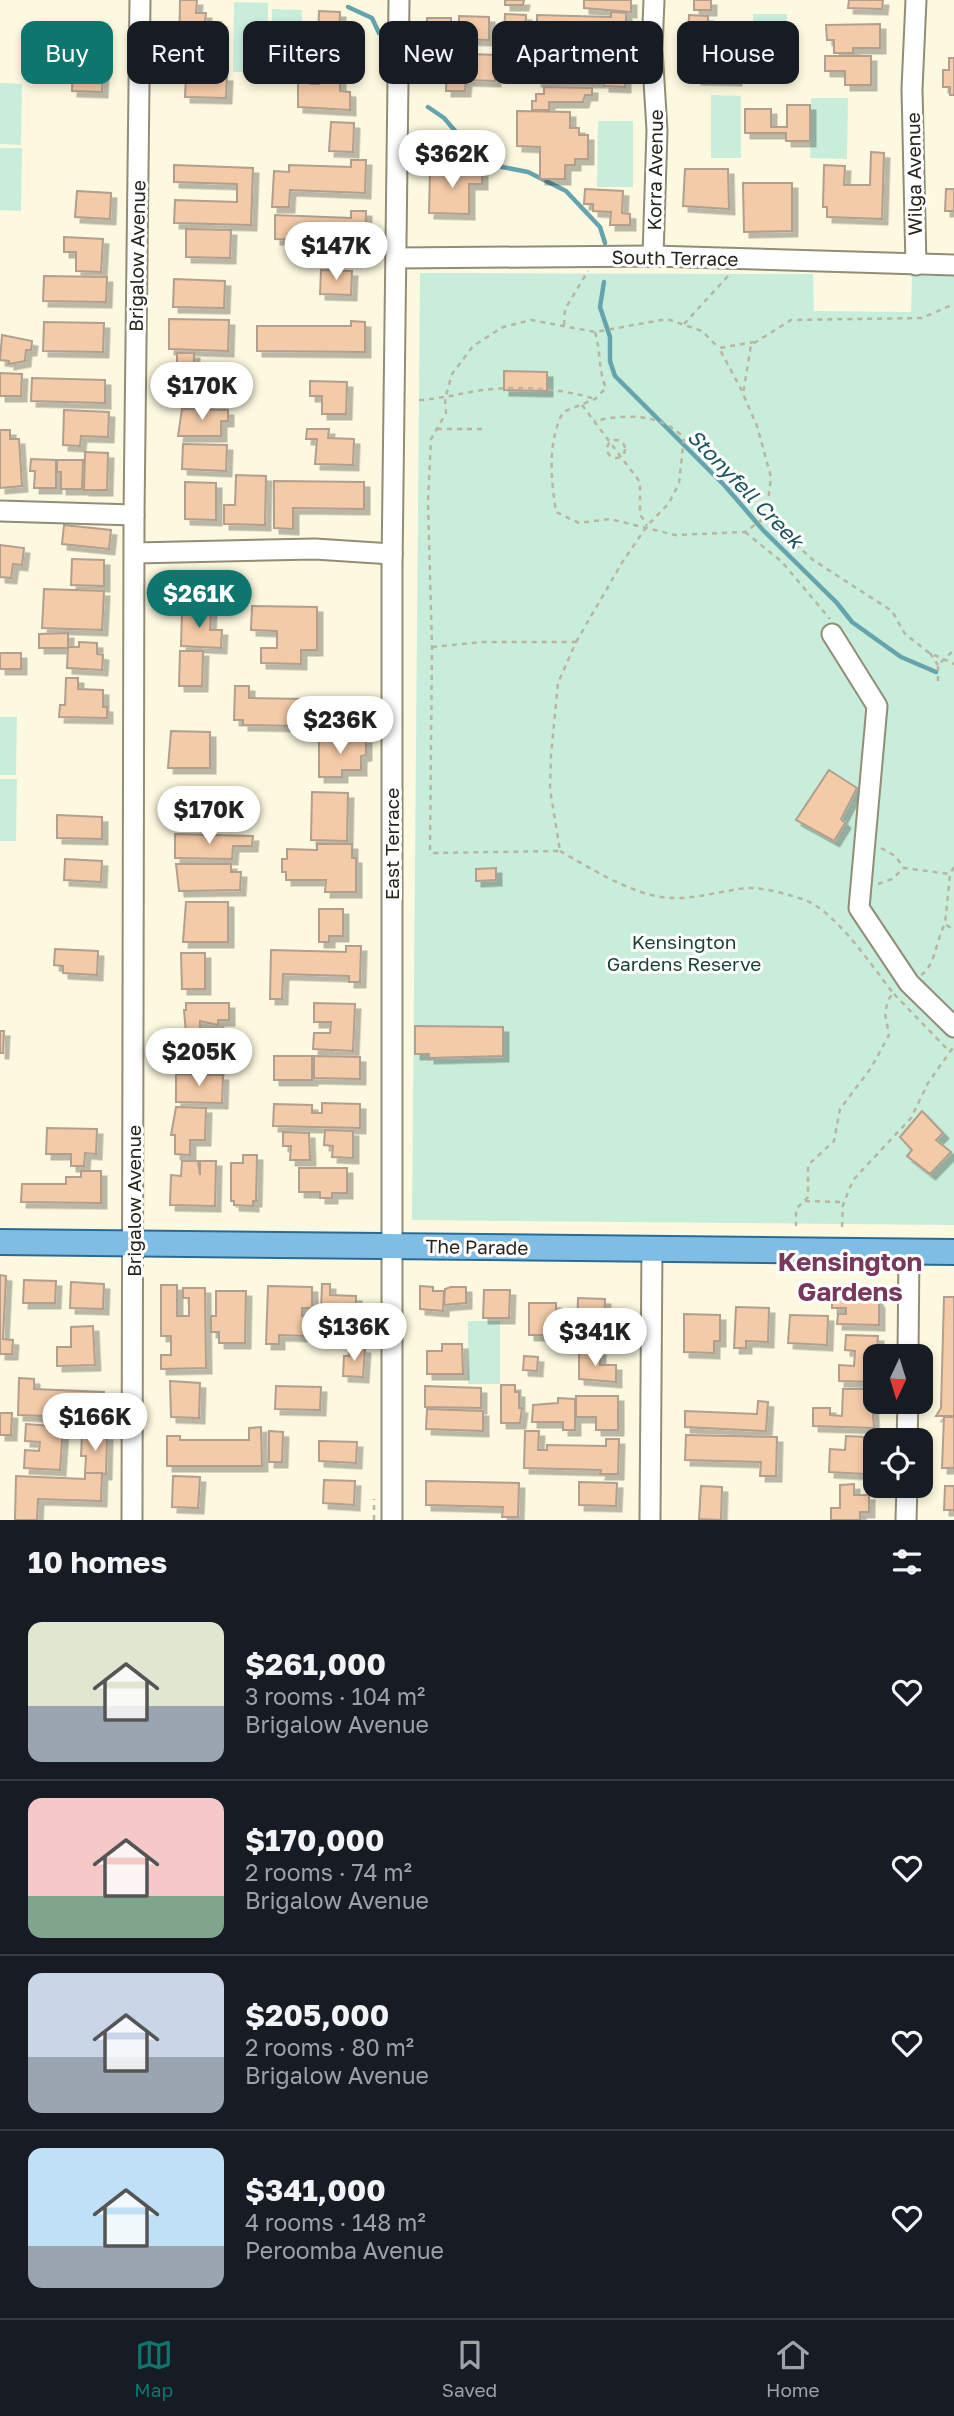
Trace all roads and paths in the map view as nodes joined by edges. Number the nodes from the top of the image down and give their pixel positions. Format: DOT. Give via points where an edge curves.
graph roads {
  1 [pos="140,0"];
  2 [pos="399,0"];
  3 [pos="654,0"];
  4 [pos="916,0"];
  5 [pos="598,256"];
  6 [pos="653,256"];
  7 [pos="397,258"];
  8 [pos="744,259"];
  9 [pos="916,265"];
  10 [pos="954,265"];
  11 [pos="954,304"];
  12 [pos="564,324"];
  13 [pos="684,324"];
  14 [pos="595,332"];
  15 [pos="754,342"];
  16 [pos="719,348"];
  17 [pos="604,390"];
  18 [pos="607,394"];
  19 [pos="743,394"];
  20 [pos="445,399"];
  21 [pos="595,399"];
  22 [pos="419,400"];
  23 [pos="582,405"];
  24 [pos="594,421"];
  25 [pos="436,429"];
  26 [pos="486,429"];
  27 [pos="611,443"];
  28 [pos="621,456"];
  29 [pos="0,511"];
  30 [pos="134,515"];
  31 [pos="766,517"];
  32 [pos="647,526"];
  33 [pos="745,532"];
  34 [pos="135,553"];
  35 [pos="392,554"];
  36 [pos="833,629"];
  37 [pos="576,642"];
  38 [pos="432,646"];
  39 [pos="954,650"];
  40 [pos="929,652"];
  41 [pos="945,657"];
  42 [pos="954,664"];
  43 [pos="938,665"];
  44 [pos="938,681"];
  45 [pos="888,849"];
  46 [pos="560,851"];
  47 [pos="954,867"];
  48 [pos="904,868"];
  49 [pos="950,874"];
  50 [pos="870,884"];
  51 [pos="946,924"];
  52 [pos="954,930"];
  53 [pos="901,988"];
  54 [pos="954,1027"];
  55 [pos="954,1046"];
  56 [pos="950,1052"];
  57 [pos="805,1201"];
  58 [pos="844,1202"];
  59 [pos="796,1226"];
  60 [pos="842,1227"];
  61 [pos="0,1242"];
  62 [pos="133,1243"];
  63 [pos="393,1246"];
  64 [pos="652,1248"];
  65 [pos="909,1252"];
  66 [pos="954,1252"];
  67 [pos="908,1344"];
  68 [pos="907,1498"];
  69 [pos="132,1520"];
  70 [pos="392,1520"];
  71 [pos="650,1520"];
  72 [pos="906,1520"];
  1 -- 30 [label="street, Brigalow Avenue"];
  2 -- 7 [label="street, East Terrace"];
  3 -- 6 [label="street, Korra Avenue" via="657,130"];
  4 -- 9 [label="street, Wilga Avenue" via="912,89"];
  5 -- 6 [label="street, South Terrace"];
  5 -- 7 [label="street, South Terrace"];
  5 -- 12 [label="path" via="565,309"];
  6 -- 8 [label="street, South Terrace"];
  7 -- 35 [label="street, East Terrace"];
  8 -- 9 [label="street, South Terrace"];
  8 -- 13 [label="path"];
  9 -- 10 [label="street, South Terrace"];
  11 -- 15 [label="path" via="922,318 791,320"];
  12 -- 14 [label="path"];
  12 -- 20 [label="path" via="531,320 503,327 474,346 452,374"];
  13 -- 14 [label="path" via="667,319"];
  13 -- 16 [label="path" via="702,331"];
  14 -- 17 [label="path" via="602,353"];
  15 -- 16 [label="path"];
  15 -- 19 [label="path"];
  16 -- 19 [label="path"];
  17 -- 18 [label="path"];
  17 -- 21 [label="path"];
  19 -- 31 [label="path" via="771,477"];
  20 -- 21 [label="path" via="480,390 552,390"];
  20 -- 22 [label="path"];
  20 -- 25 [label="path" via="446,413"];
  21 -- 23 [label="path"];
  23 -- 24 [label="path"];
  23 -- 32 [label="path" via="563,412 553,433 556,512 579,523 610,519"];
  24 -- 27 [label="path"];
  24 -- 32 [label="path" via="647,418 666,423 684,438 679,482 669,503"];
  25 -- 26 [label="path"];
  25 -- 38 [label="path" via="431,439 428,502"];
  27 -- 28 [label="path"];
  27 -- 28 [label="path" via="610,455"];
  27 -- 28 [label="path" via="624,444"];
  28 -- 32 [label="path" via="640,482 640,514"];
  29 -- 30 [label="street"];
  30 -- 34 [label="street, Brigalow Avenue"];
  31 -- 33 [label="path"];
  31 -- 40 [label="path" via="813,560 891,611 905,635"];
  32 -- 33 [label="path" via="675,535"];
  32 -- 37 [label="path"];
  33 -- 36 [label="path" via="782,562"];
  34 -- 35 [label="street" via="315,549"];
  34 -- 62 [label="street, Brigalow Avenue"];
  35 -- 63 [label="street, East Terrace"];
  36 -- 53 [label="street" via="877,706 859,908"];
  37 -- 38 [label="path"];
  37 -- 46 [label="path" via="558,683 551,755 550,789"];
  38 -- 46 [label="path" via="431,851"];
  39 -- 41 [label="path"];
  40 -- 41 [label="path"];
  40 -- 43 [label="path"];
  41 -- 42 [label="path"];
  41 -- 43 [label="path"];
  43 -- 44 [label="path"];
  45 -- 48 [label="path"];
  46 -- 53 [label="path" via="598,873 660,897 705,897 754,888 806,901"];
  47 -- 49 [label="path"];
  48 -- 49 [label="path"];
  48 -- 50 [label="path" via="892,879"];
  49 -- 51 [label="path"];
  51 -- 52 [label="path"];
  51 -- 53 [label="path" via="928,971"];
  53 -- 54 [label="street"];
  53 -- 56 [label="path"];
  53 -- 57 [label="path" via="888,1000 889,1035 840,1109 834,1141 808,1165"];
  55 -- 56 [label="path"];
  56 -- 58 [label="path" via="911,1118 853,1180"];
  57 -- 58 [label="path"];
  57 -- 59 [label="path" via="796,1209"];
  58 -- 60 [label="path"];
  61 -- 62 [label="main road, The Parade"];
  62 -- 63 [label="main road, The Parade"];
  62 -- 69 [label="street, Brigalow Avenue"];
  63 -- 64 [label="main road, The Parade"];
  63 -- 70 [label="street, East Terrace"];
  64 -- 65 [label="main road, The Parade"];
  64 -- 71 [label="street"];
  65 -- 66 [label="main road, The Parade"];
  65 -- 67 [label="street"];
  68 -- 72 [label="street"];
}
